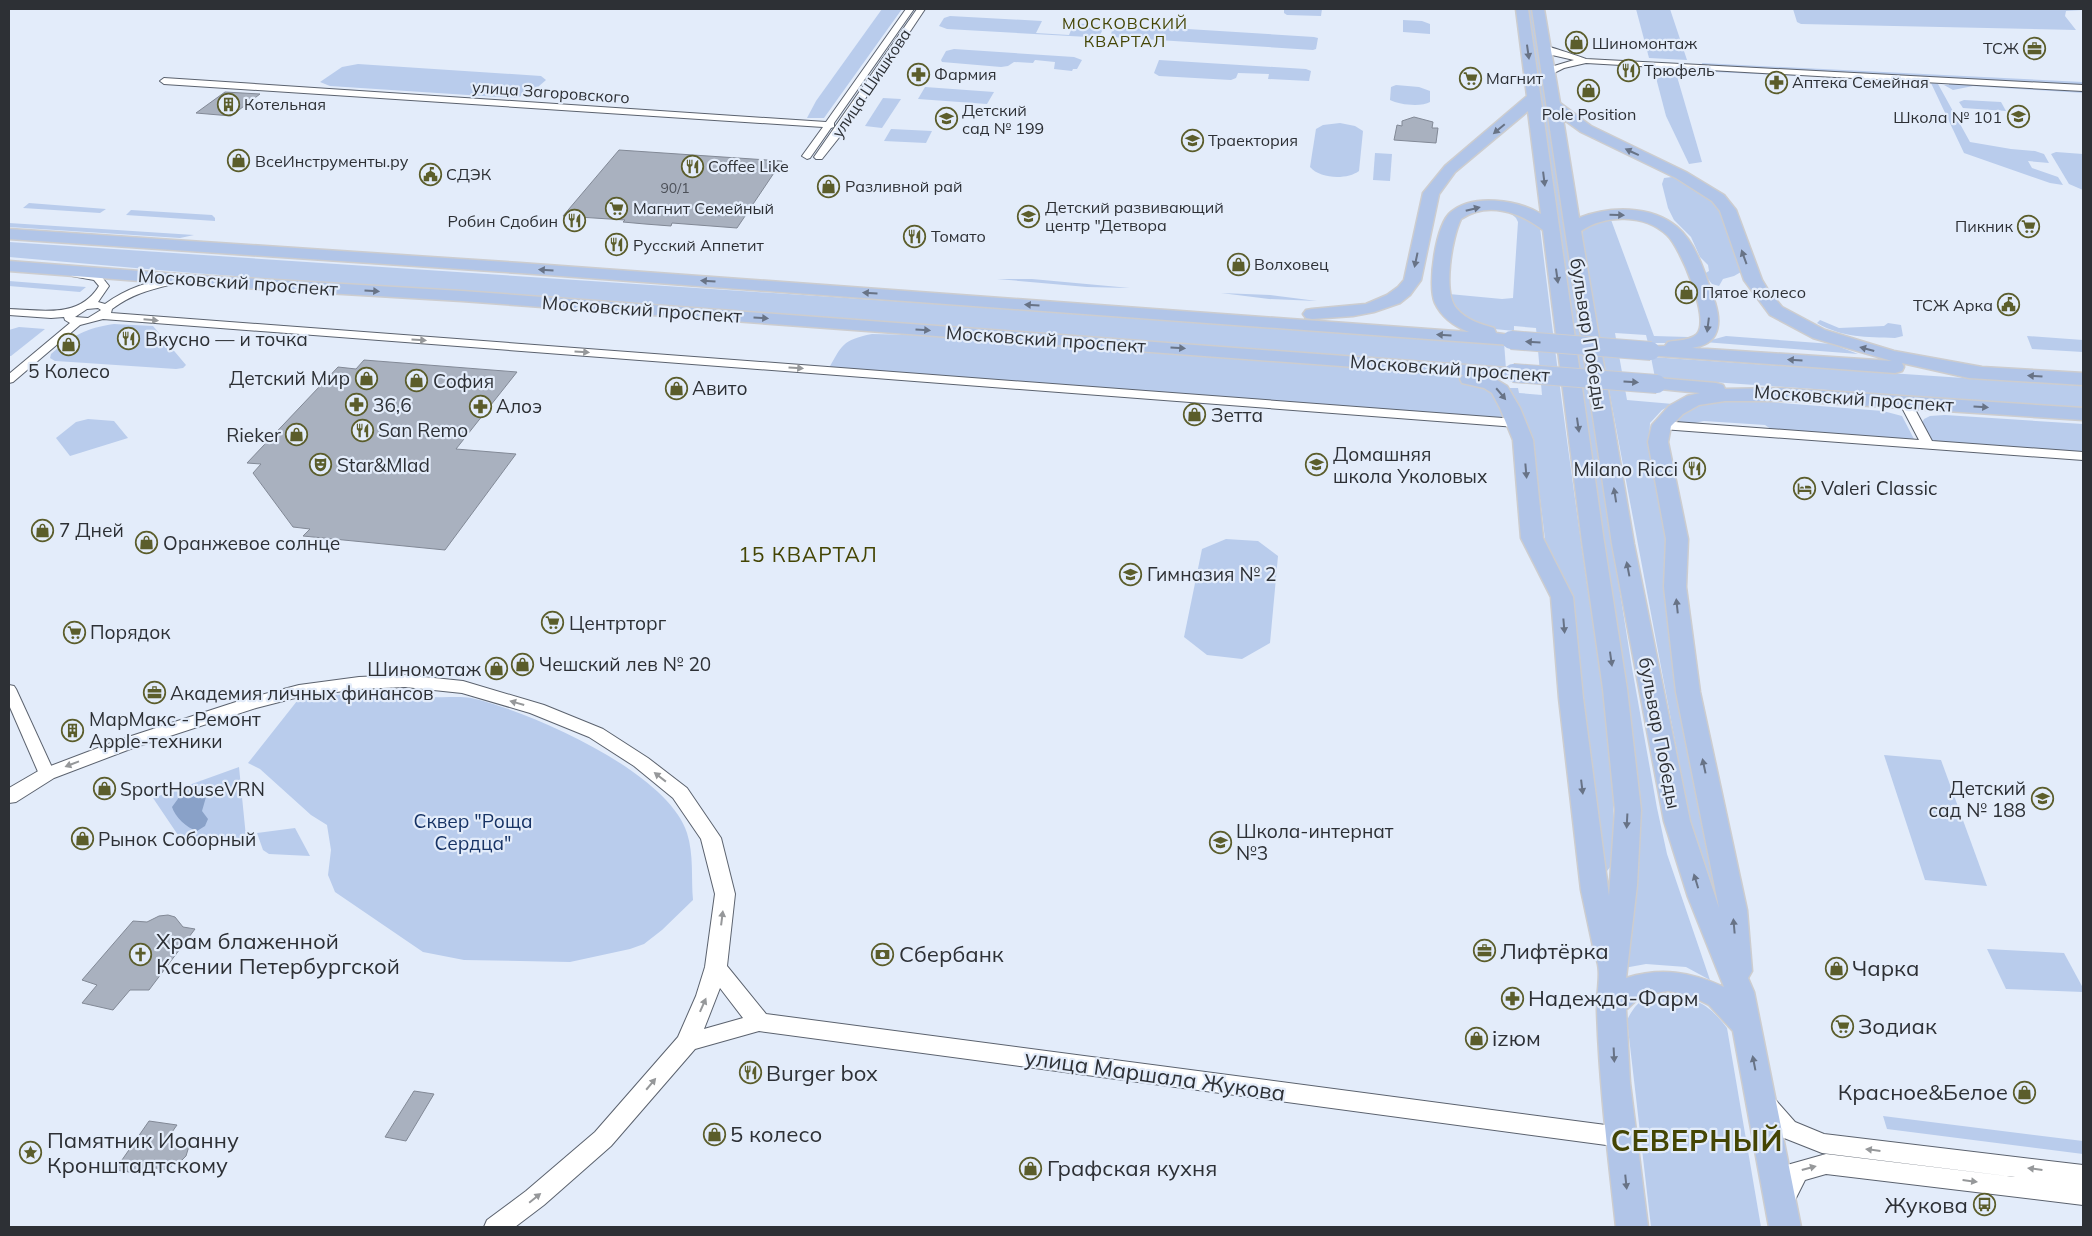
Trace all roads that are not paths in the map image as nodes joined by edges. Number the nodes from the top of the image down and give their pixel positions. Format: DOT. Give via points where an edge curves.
graph roads {
  1 [pos="910,9"];
  2 [pos="921,9"];
  3 [pos="1522,9"];
  4 [pos="1538,9"];
  5 [pos="1544,48"];
  6 [pos="1586,61"];
  7 [pos="1548,73"];
  8 [pos="164,81"];
  9 [pos="2083,88"];
  10 [pos="1534,96"];
  11 [pos="1552,104"];
  12 [pos="831,124"];
  13 [pos="808,156"];
  14 [pos="819,157"];
  15 [pos="1561,229"];
  16 [pos="9,234"];
  17 [pos="9,266"];
  18 [pos="58,270"];
  19 [pos="192,280"];
  20 [pos="84,306"];
  21 [pos="1081,308"];
  22 [pos="9,312"];
  23 [pos="105,312"];
  24 [pos="74,317"];
  25 [pos="1510,340"];
  26 [pos="1651,351"];
  27 [pos="1389,363"];
  28 [pos="828,370"];
  29 [pos="1983,373"];
  30 [pos="2083,379"];
  31 [pos="9,380"];
  32 [pos="1793,395"];
  33 [pos="1905,402"];
  34 [pos="2083,414"];
  35 [pos="1516,423"];
  36 [pos="1662,425"];
  37 [pos="1927,444"];
  38 [pos="2083,456"];
  39 [pos="9,689"];
  40 [pos="47,774"];
  41 [pos="9,797"];
  42 [pos="716,967"];
  43 [pos="1612,969"];
  44 [pos="1740,992"];
  45 [pos="1611,1006"];
  46 [pos="759,1022"];
  47 [pos="1746,1026"];
  48 [pos="687,1042"];
  49 [pos="1761,1100"];
  50 [pos="1621,1137"];
  51 [pos="2083,1174"];
  52 [pos="2083,1195"];
  53 [pos="1783,1215"];
  54 [pos="496,1227"];
  55 [pos="1632,1227"];
  1 -- 12 [label="street, улица Шишкова"];
  2 -- 14 [label="street, улица Шишкова"];
  3 -- 10 [label="main road, one-way"];
  4 -- 5 [label="main road"];
  5 -- 6 [label="street"];
  5 -- 7 [label="main road"];
  6 -- 7 [label="street" via="1562,65"];
  6 -- 9 [label="street"];
  7 -- 11 [label="main road"];
  8 -- 12 [label="street, улица Загоровского"];
  10 -- 15 [label="main road, one-way"];
  10 -- 21 [label="main road, one-way" via="1436,185 1428,202 1412,280 1408,288 1388,302 1353,311 1273,316 1158,308"];
  11 -- 15 [label="main road"];
  29 -- 11 [label="main road, one-way" via="1855,346 1820,334 1776,311 1753,280 1728,210 1718,198 1681,175 1586,129"];
  12 -- 13 [label="street, улица Шишкова"];
  25 -- 15 [label="main road, one-way" via="1460,321 1444,305 1441,294 1443,259 1450,224 1454,216 1464,211 1491,206 1522,210"];
  15 -- 26 [label="main road, one-way" via="1597,216 1634,216 1672,230 1684,244 1708,306 1710,329 1707,335 1692,343"];
  15 -- 43 [label="main road, бульвар Победы, one-way" via="1565,335 1615,689 1628,810 1624,885"];
  44 -- 15 [label="main road, бульвар Победы, one-way" via="1701,897 1677,821"];
  21 -- 16 [label="main road, Московский проспект, one-way"];
  17 -- 18 [label="main road, Московский проспект"];
  18 -- 19 [label="main road, Московский проспект"];
  18 -- 20 [label="street" via="97,278 102,282 103,290"];
  19 -- 23 [label="street" via="141,287 122,296"];
  19 -- 27 [label="main road, Московский проспект, one-way" via="462,296"];
  20 -- 23 [label="street" via="96,305"];
  20 -- 24 [label="street"];
  25 -- 21 [label="main road, Московский проспект, one-way"];
  22 -- 24 [label="street"];
  23 -- 24 [label="street" via="93,320"];
  23 -- 28 [label="street, one-way"];
  24 -- 31 [label="street"];
  26 -- 25 [label="main road, Московский проспект, one-way, bridge"];
  29 -- 26 [label="main road, Московский проспект, one-way"];
  27 -- 32 [label="main road, Московский проспект, one-way, bridge"];
  27 -- 35 [label="main road, one-way" via="1432,375 1490,384 1505,397"];
  28 -- 35 [label="street"];
  30 -- 29 [label="main road, Московский проспект, one-way"];
  32 -- 33 [label="main road, Московский проспект"];
  32 -- 36 [label="main road" via="1724,395 1694,400 1676,410"];
  33 -- 34 [label="main road, Московский проспект, one-way"];
  33 -- 37 [label="street"];
  35 -- 43 [label="main road, one-way" via="1523,440 1532,538 1562,597 1594,890"];
  36 -- 37 [label="street"];
  44 -- 36 [label="main road, one-way" via="1733,910 1688,692 1680,636 1675,587 1677,539 1658,442"];
  37 -- 38 [label="street"];
  39 -- 40 [label="street"];
  40 -- 41 [label="street"];
  42 -- 40 [label="street, one-way" via="725,894 711,838 680,793 641,762 596,734 537,709 472,690 405,681 299,691 179,726"];
  42 -- 46 [label="street"];
  48 -- 42 [label="street, one-way"];
  43 -- 45 [label="main road, бульвар Победы"];
  44 -- 47 [label="main road, бульвар Победы"];
  45 -- 47 [label="main road" via="1634,986 1668,981 1695,986 1719,997"];
  45 -- 50 [label="main road, бульвар Победы, one-way"];
  46 -- 48 [label="street"];
  46 -- 50 [label="street, улица Маршала Жукова"];
  49 -- 47 [label="main road, бульвар Победы, one-way"];
  54 -- 48 [label="street, one-way" via="603,1139"];
  51 -- 49 [label="street, one-way" via="1822,1144 1787,1129"];
  49 -- 53 [label="main road, бульвар Победы"];
  50 -- 55 [label="main road, бульвар Победы, one-way"];
  53 -- 52 [label="street, one-way" via="1796,1172 1826,1164"];
}
